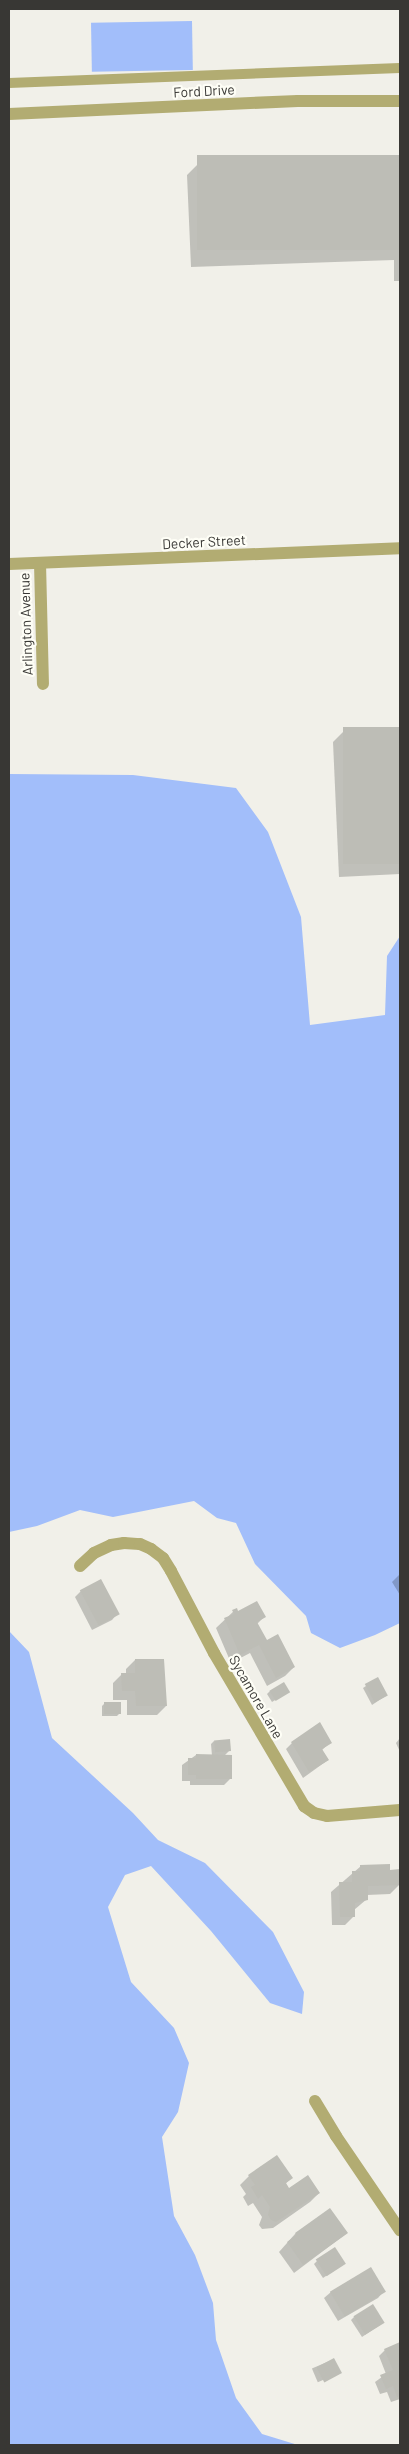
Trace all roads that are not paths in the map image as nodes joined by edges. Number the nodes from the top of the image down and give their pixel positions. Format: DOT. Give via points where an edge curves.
graph roads {
  1 [pos="400,68"];
  2 [pos="9,83"];
  3 [pos="400,101"];
  4 [pos="9,114"];
  5 [pos="400,548"];
  6 [pos="40,563"];
  7 [pos="9,564"];
  8 [pos="43,684"];
  9 [pos="80,1566"];
  10 [pos="400,1810"];
  11 [pos="315,2101"];
  12 [pos="400,2230"];
  1 -- 2 [label="lane"];
  3 -- 4 [label="street, Ford Drive" via="298,101"];
  5 -- 6 [label="street, Decker Street"];
  6 -- 7 [label="street, Decker Street"];
  6 -- 8 [label="street, Arlington Avenue"];
  9 -- 10 [label="street, Sycamore Lane" via="111,1544 140,1544 163,1558 214,1653 304,1806 314,1814 327,1816"];
  11 -- 12 [label="street"];
}
